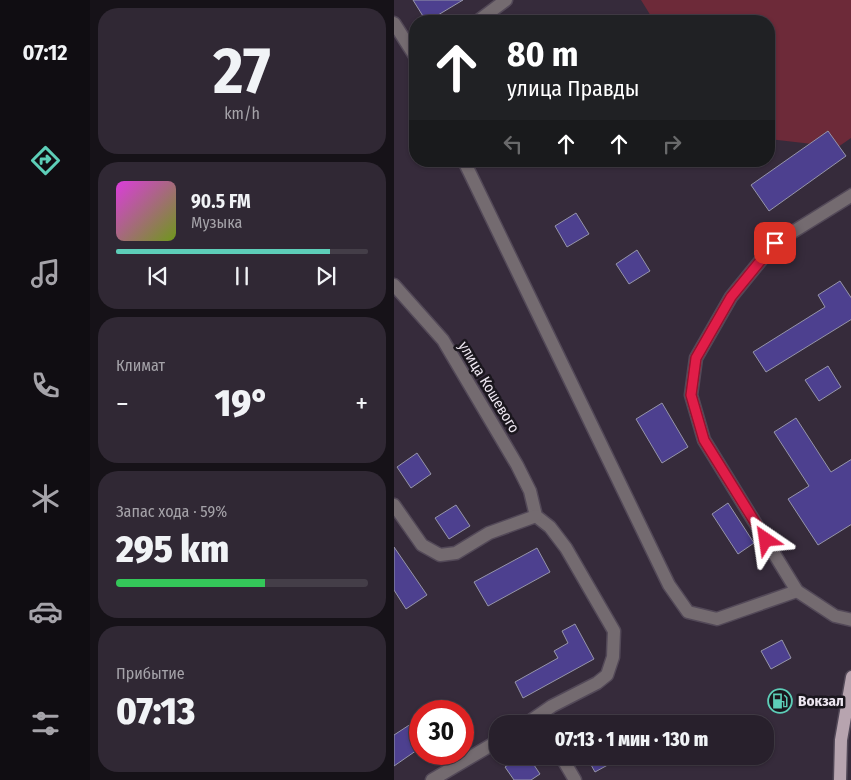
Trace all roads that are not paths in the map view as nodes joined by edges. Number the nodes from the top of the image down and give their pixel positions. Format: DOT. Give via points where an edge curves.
graph roads {
  1 [pos="506,0"];
  2 [pos="486,15"];
  3 [pos="394,23"];
  4 [pos="409,47"];
  5 [pos="467,167"];
  6 [pos="851,195"];
  7 [pos="394,285"];
  8 [pos="394,505"];
  9 [pos="536,516"];
  10 [pos="797,591"];
  11 [pos="851,620"];
  12 [pos="851,677"];
  13 [pos="544,715"];
  14 [pos="489,745"];
  15 [pos="566,765"];
  16 [pos="432,780"];
  17 [pos="574,780"];
  18 [pos="840,780"];
  1 -- 2 [label="street"];
  3 -- 4 [label="street"];
  5 -- 10 [label="street" via="669,585 688,612 717,619"];
  6 -- 10 [label="street" via="775,243 731,297 696,358 691,395 704,440"];
  7 -- 9 [label="street, улица Кошевого" via="443,340 517,465 530,492"];
  8 -- 9 [label="street" via="422,545 440,555 456,553 489,534"];
  9 -- 13 [label="street" via="550,527 566,548 614,631 613,657 607,675 598,683 552,706"];
  10 -- 11 [label="street" via="835,616"];
  12 -- 18 [label="main road" via="841,740"];
  14 -- 16 [label="street"];
  15 -- 17 [label="street"];
}
